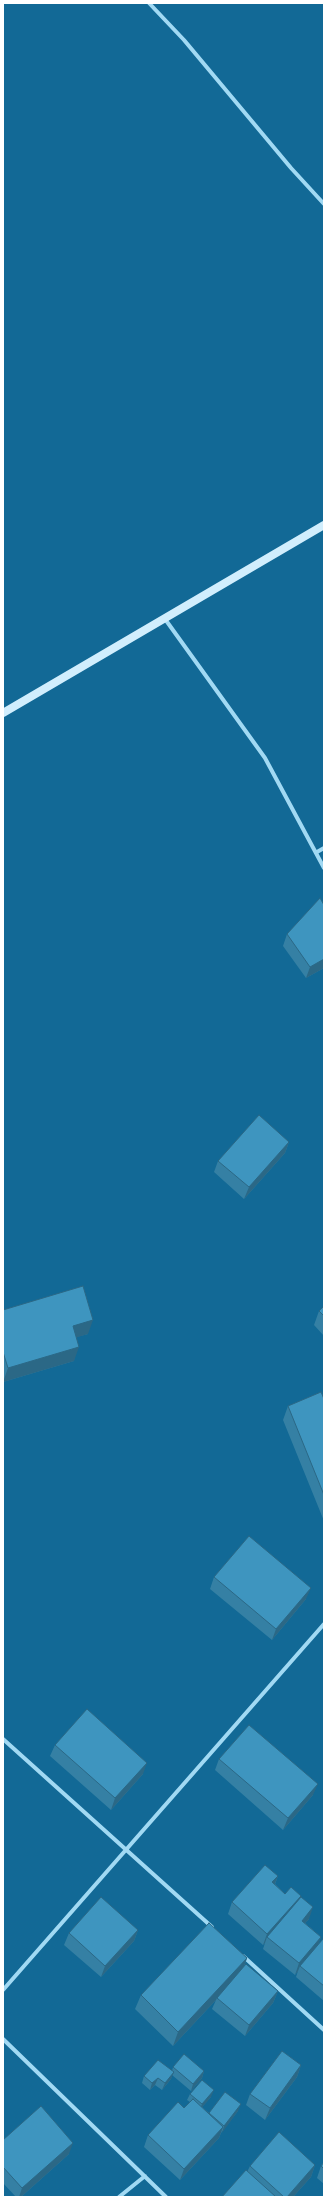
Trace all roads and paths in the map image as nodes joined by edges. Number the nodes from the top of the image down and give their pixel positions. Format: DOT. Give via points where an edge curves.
graph roads {
  1 [pos="149,3"];
  2 [pos="324,204"];
  3 [pos="324,524"];
  4 [pos="165,619"];
  5 [pos="3,713"];
  6 [pos="324,848"];
  7 [pos="317,852"];
  8 [pos="324,868"];
  9 [pos="324,1624"];
  10 [pos="3,1739"];
  11 [pos="127,1849"];
  12 [pos="214,1929"];
  13 [pos="237,1950"];
  14 [pos="3,1990"];
  15 [pos="324,2030"];
  16 [pos="3,2039"];
  17 [pos="145,2176"];
  18 [pos="119,2197"];
  19 [pos="166,2197"];
  1 -- 2 [label="street" via="184,40"];
  3 -- 4 [label="main road"];
  4 -- 5 [label="main road"];
  4 -- 7 [label="street" via="265,758"];
  6 -- 7 [label="street"];
  7 -- 8 [label="street"];
  9 -- 11 [label="street"];
  10 -- 11 [label="street"];
  11 -- 12 [label="street"];
  11 -- 14 [label="street"];
  13 -- 15 [label="street"];
  16 -- 17 [label="street"];
  17 -- 18 [label="street"];
  17 -- 19 [label="street"];
}
